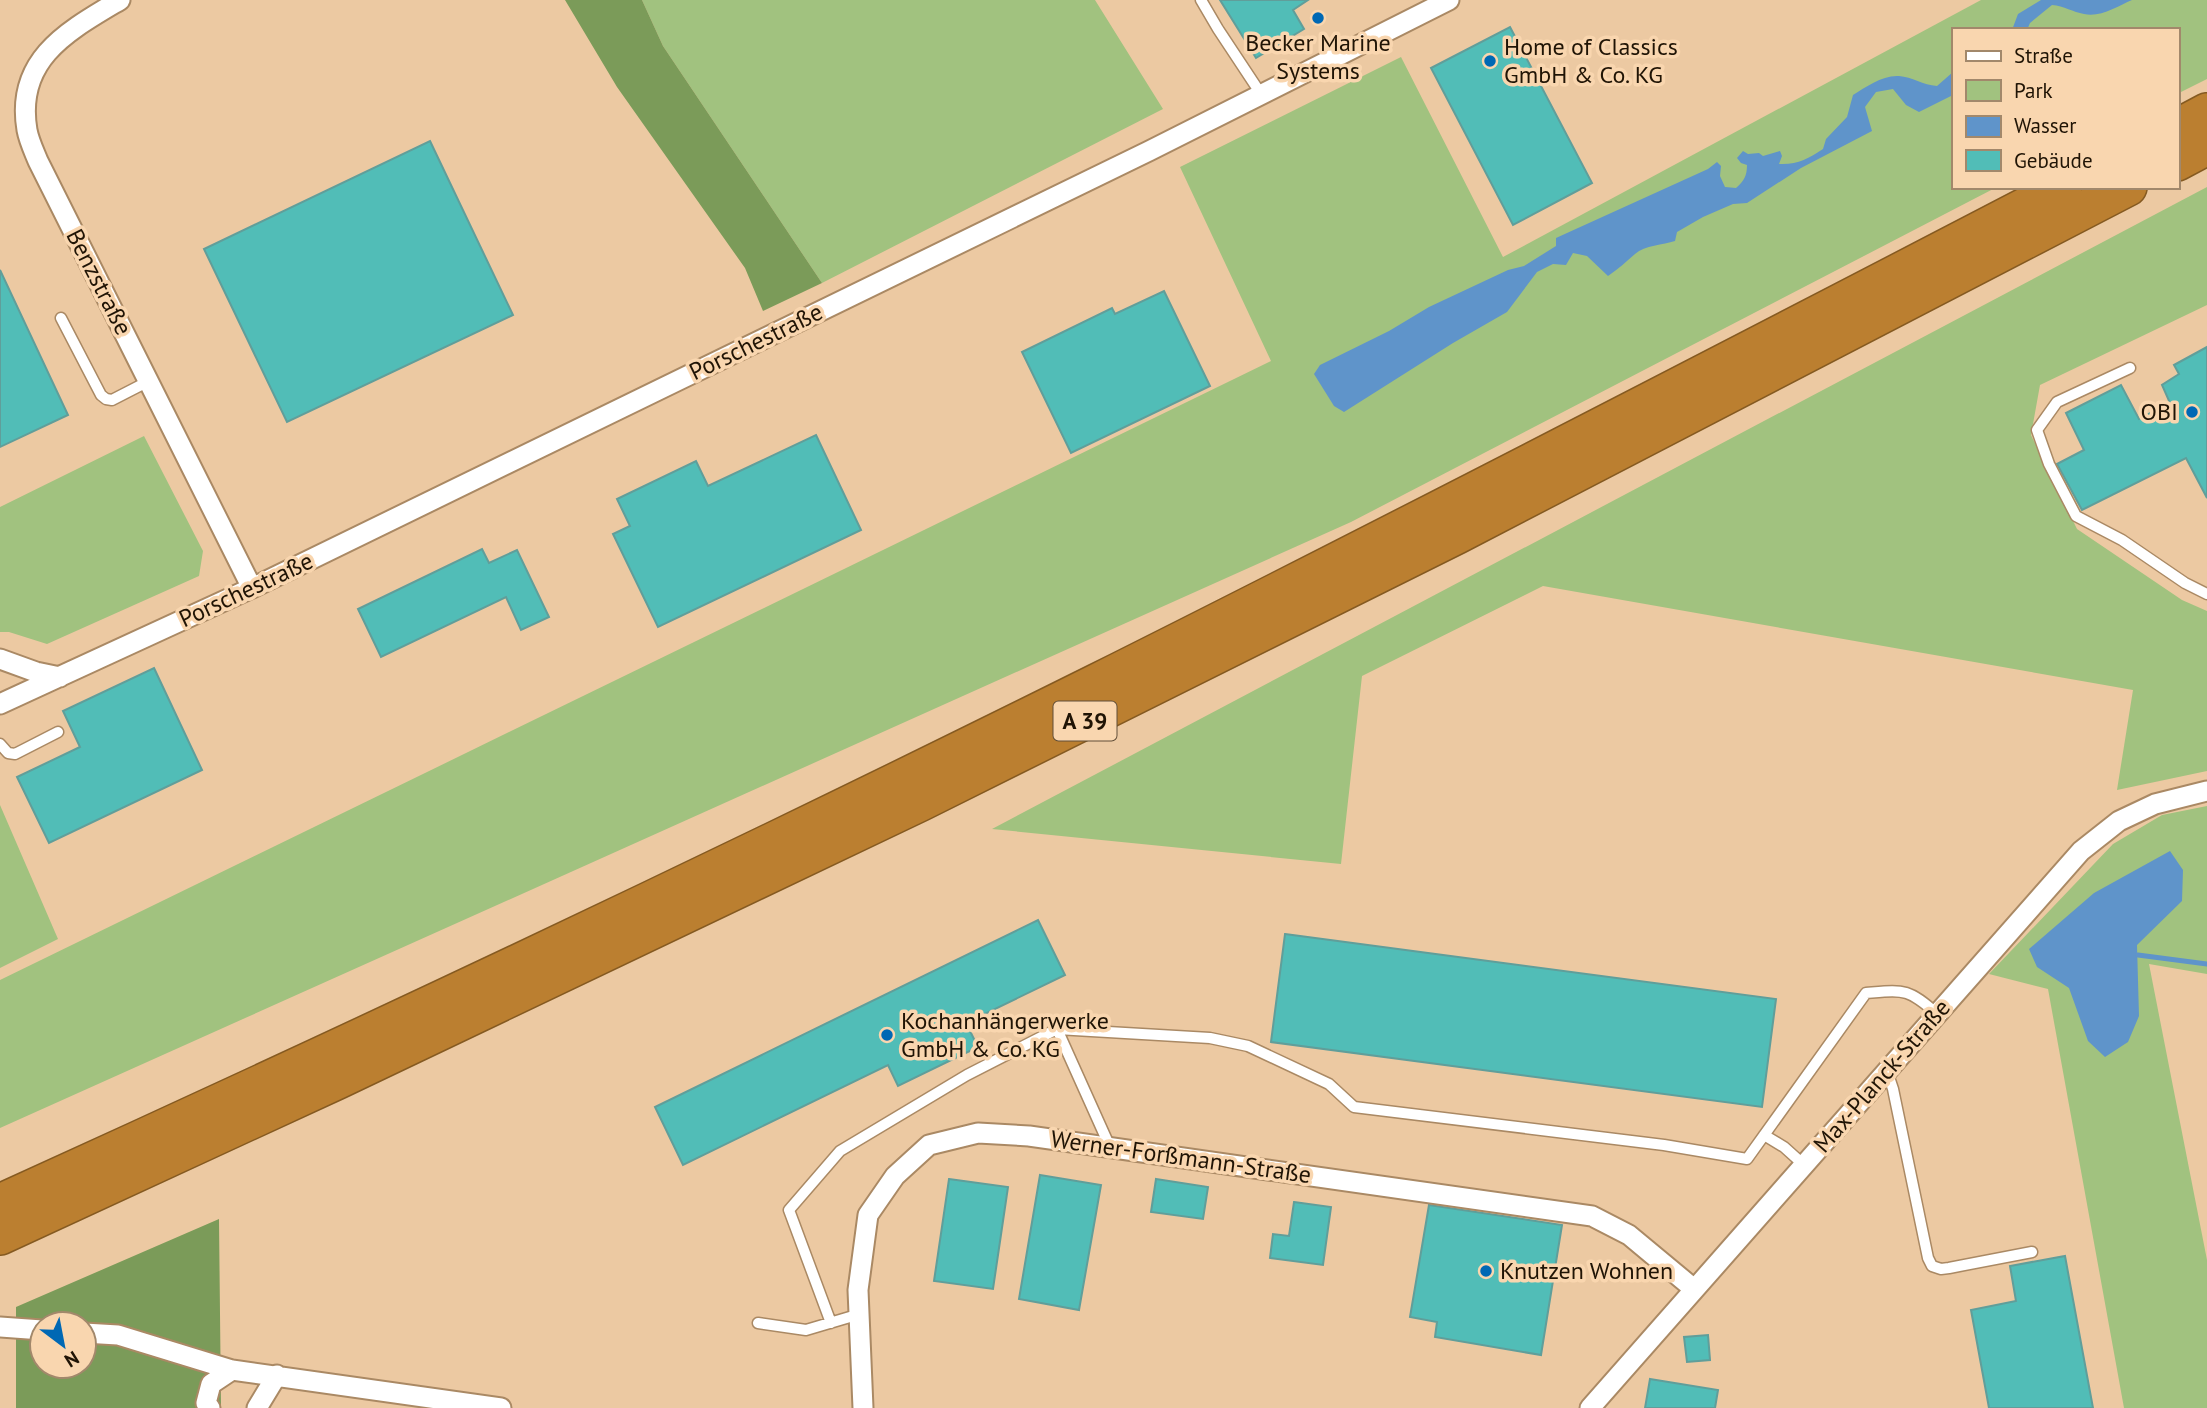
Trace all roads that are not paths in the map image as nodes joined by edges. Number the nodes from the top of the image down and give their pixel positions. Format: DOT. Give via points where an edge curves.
graph roads {
  1 [pos="1202,0"];
  2 [pos="115,1"];
  3 [pos="1438,2"];
  4 [pos="1261,94"];
  5 [pos="2207,112"];
  6 [pos="2179,127"];
  7 [pos="2207,146"];
  8 [pos="2179,161"];
  9 [pos="2059,189"];
  10 [pos="2124,189"];
  11 [pos="61,318"];
  12 [pos="2130,368"];
  13 [pos="149,381"];
  14 [pos="252,588"];
  15 [pos="2207,594"];
  16 [pos="0,659"];
  17 [pos="60,677"];
  18 [pos="0,704"];
  19 [pos="58,732"];
  20 [pos="0,744"];
  21 [pos="2207,791"];
  22 [pos="1937,1014"];
  23 [pos="1057,1029"];
  24 [pos="1887,1071"];
  25 [pos="1764,1135"];
  26 [pos="1110,1147"];
  27 [pos="1804,1165"];
  28 [pos="9,1215"];
  29 [pos="2032,1252"];
  30 [pos="1694,1289"];
  31 [pos="860,1314"];
  32 [pos="831,1322"];
  33 [pos="758,1323"];
  34 [pos="0,1327"];
  35 [pos="28,1329"];
  36 [pos="98,1334"];
  37 [pos="232,1370"];
  38 [pos="278,1376"];
  39 [pos="210,1408"];
  40 [pos="257,1408"];
  41 [pos="501,1408"];
  42 [pos="863,1408"];
  43 [pos="1590,1408"];
  1 -- 4 [label="lane"];
  2 -- 13 [label="street, Benzstraße" via="42,56 26,102 27,132"];
  3 -- 4 [label="street, Porschestraße"];
  4 -- 14 [label="street, Porschestraße"];
  5 -- 6 [label="highway"];
  7 -- 8 [label="highway"];
  9 -- 28 [label="highway, A 39" via="1068,697"];
  10 -- 28 [label="highway, A 39" via="1480,524 982,772 514,998"];
  11 -- 13 [label="lane" via="106,399"];
  12 -- 15 [label="lane" via="2057,402 2037,430 2076,516"];
  13 -- 14 [label="street, Benzstraße"];
  14 -- 17 [label="street, Porschestraße"];
  16 -- 17 [label="street"];
  17 -- 18 [label="street, Porschestraße"];
  19 -- 20 [label="lane" via="15,754"];
  21 -- 22 [label="street, Max-Planck-Straße" via="2155,804 2119,821 2081,851"];
  22 -- 24 [label="street, Max-Planck-Straße"];
  22 -- 25 [label="lane" via="1903,990 1866,993"];
  23 -- 25 [label="lane" via="1210,1038 1248,1046 1329,1084 1354,1107 1747,1159"];
  23 -- 26 [label="lane"];
  23 -- 32 [label="lane" via="967,1075 840,1151 789,1210"];
  24 -- 27 [label="street, Max-Planck-Straße"];
  24 -- 29 [label="lane" via="1932,1266 1949,1268"];
  25 -- 27 [label="lane"];
  26 -- 30 [label="street, Werner-Forßmann-Straße" via="1592,1216 1629,1235"];
  26 -- 31 [label="street, Werner-Forßmann-Straße" via="978,1133 929,1145 895,1176 868,1215"];
  27 -- 30 [label="street, Max-Planck-Straße"];
  30 -- 43 [label="street, Max-Planck-Straße"];
  31 -- 32 [label="lane"];
  31 -- 42 [label="street, Werner-Forßmann-Straße"];
  32 -- 33 [label="lane" via="806,1330"];
  34 -- 35 [label="street"];
  36 -- 37 [label="street" via="118,1335"];
  37 -- 38 [label="street"];
  37 -- 39 [label="street" via="211,1384 206,1403"];
  38 -- 40 [label="street"];
  38 -- 41 [label="street"];
}
